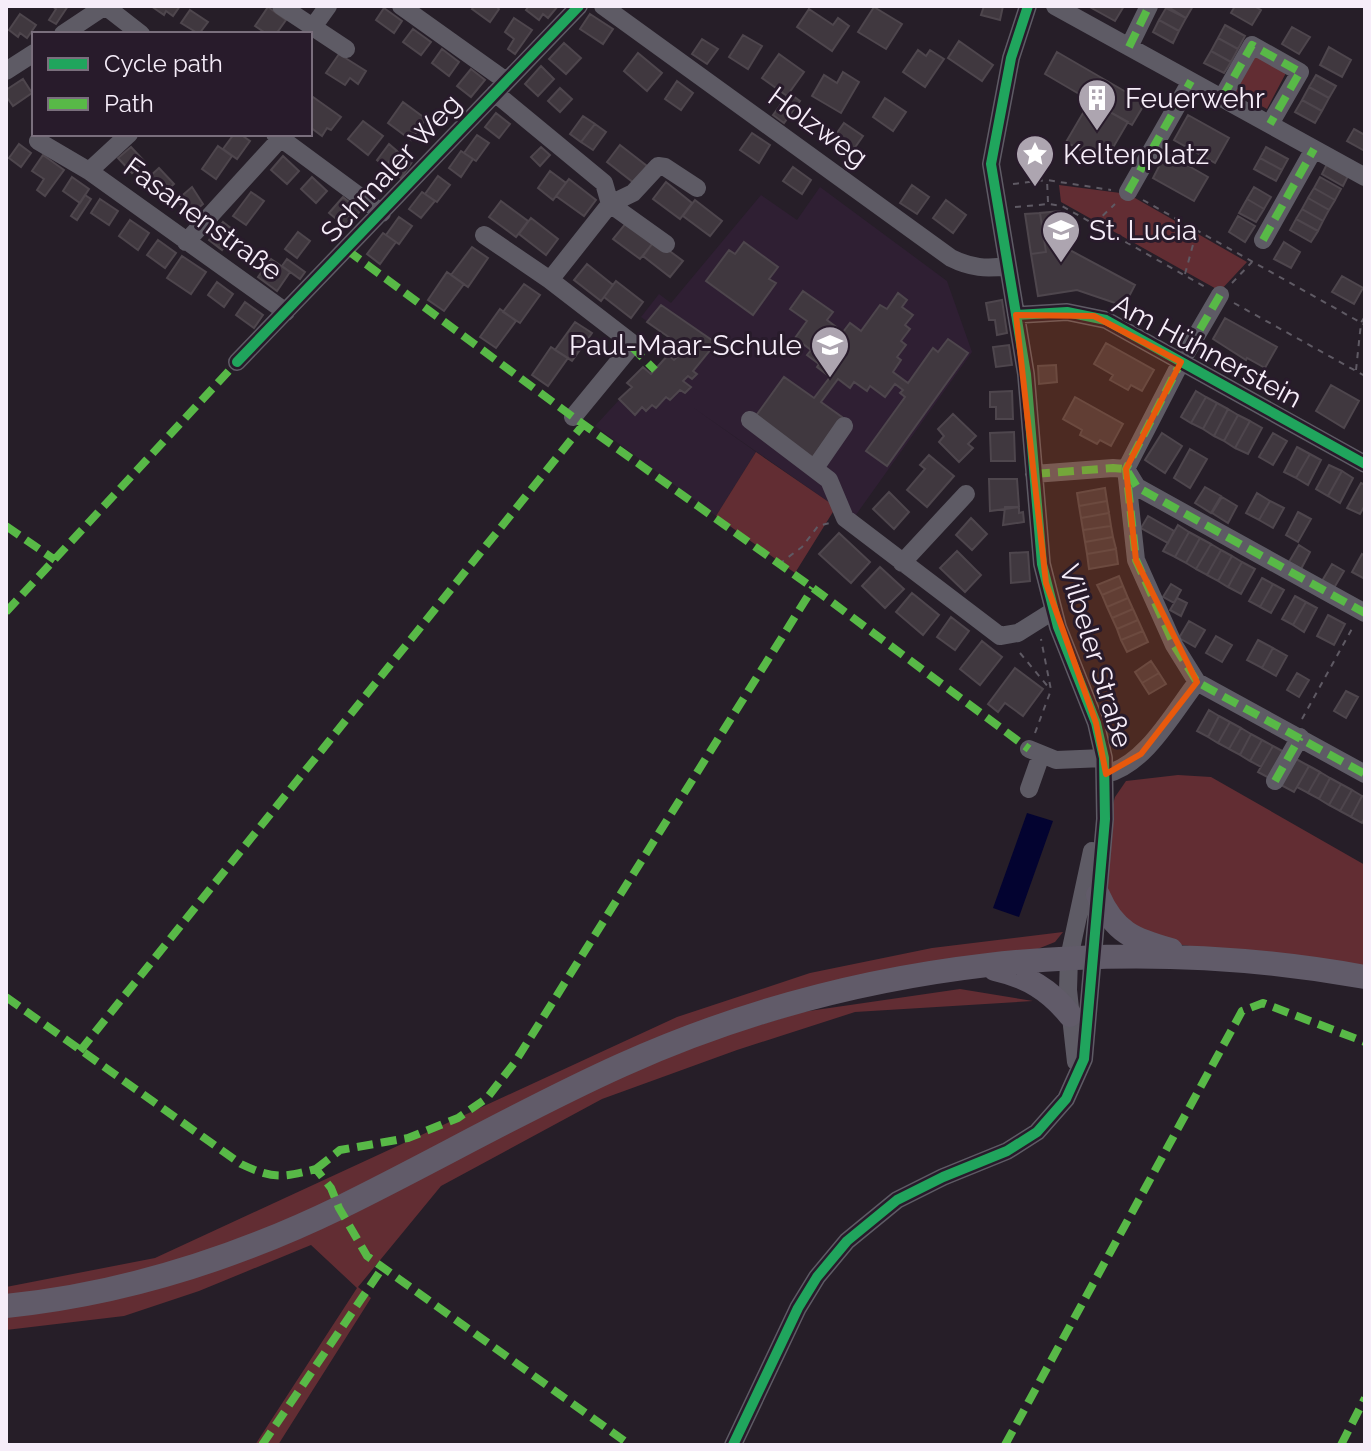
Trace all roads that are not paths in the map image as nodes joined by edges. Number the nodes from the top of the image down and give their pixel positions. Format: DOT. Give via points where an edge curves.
graph roads {
  1 [pos="105,6"];
  2 [pos="281,6"];
  3 [pos="328,6"];
  4 [pos="401,6"];
  5 [pos="579,6"];
  6 [pos="603,6"];
  7 [pos="1028,6"];
  8 [pos="1055,6"];
  9 [pos="1149,6"];
  10 [pos="313,27"];
  11 [pos="66,32"];
  12 [pos="138,32"];
  13 [pos="1129,47"];
  14 [pos="346,49"];
  15 [pos="32,54"];
  16 [pos="7,70"];
  17 [pos="1191,81"];
  18 [pos="501,87"];
  19 [pos="1222,98"];
  20 [pos="1270,124"];
  21 [pos="127,136"];
  22 [pos="278,136"];
  23 [pos="38,141"];
  24 [pos="1314,149"];
  25 [pos="89,171"];
  26 [pos="1365,177"];
  27 [pos="697,188"];
  28 [pos="1128,192"];
  29 [pos="610,204"];
  30 [pos="382,213"];
  31 [pos="484,235"];
  32 [pos="1263,240"];
  33 [pos="186,242"];
  34 [pos="666,244"];
  35 [pos="1008,266"];
  36 [pos="550,280"];
  37 [pos="1220,295"];
  38 [pos="286,312"];
  39 [pos="1016,315"];
  40 [pos="237,362"];
  41 [pos="1181,362"];
  42 [pos="573,417"];
  43 [pos="750,420"];
  44 [pos="844,426"];
  45 [pos="1365,464"];
  46 [pos="815,468"];
  47 [pos="1126,469"];
  48 [pos="1034,474"];
  49 [pos="966,494"];
  50 [pos="902,563"];
  51 [pos="1053,611"];
  52 [pos="1364,612"];
  53 [pos="1197,682"];
  54 [pos="1297,736"];
  55 [pos="1105,766"];
  56 [pos="1365,774"];
  57 [pos="1275,781"];
  58 [pos="1029,789"];
  59 [pos="1105,819"];
  60 [pos="1098,895"];
  61 [pos="1080,958"];
  62 [pos="1204,958"];
  63 [pos="981,966"];
  64 [pos="1365,977"];
  65 [pos="1070,1015"];
  66 [pos="1077,1077"];
  67 [pos="6,1306"];
  68 [pos="733,1445"];
  1 -- 11 [label="street"];
  1 -- 12 [label="street"];
  2 -- 10 [label="street"];
  3 -- 10 [label="street"];
  4 -- 18 [label="street"];
  5 -- 18 [label="street, Schmaler Weg"];
  6 -- 35 [label="street, Holzweg" via="951,258 978,268"];
  7 -- 35 [label="street, Vilbeler Straße" via="1011,58 991,164"];
  8 -- 13 [label="street"];
  9 -- 13 [label="street"];
  10 -- 14 [label="street"];
  13 -- 17 [label="street"];
  15 -- 16 [label="street"];
  17 -- 19 [label="street"];
  17 -- 28 [label="street"];
  18 -- 29 [label="street" via="604,183"];
  18 -- 30 [label="street, Schmaler Weg"];
  19 -- 20 [label="street"];
  19 -- 20 [label="street" via="1252,45 1300,72"];
  20 -- 24 [label="street"];
  21 -- 25 [label="street, Fasanenstraße"];
  22 -- 30 [label="street"];
  22 -- 33 [label="street"];
  23 -- 25 [label="street, Fasanenstraße"];
  24 -- 26 [label="street"];
  24 -- 32 [label="street"];
  25 -- 33 [label="street, Fasanenstraße"];
  27 -- 29 [label="street" via="661,166 633,193"];
  29 -- 34 [label="street"];
  29 -- 36 [label="street"];
  30 -- 38 [label="street, Schmaler Weg"];
  31 -- 36 [label="street"];
  33 -- 38 [label="street, Fasanenstraße"];
  35 -- 39 [label="street, Vilbeler Straße"];
  36 -- 42 [label="street" via="633,344"];
  37 -- 41 [label="street"];
  38 -- 40 [label="street, Schmaler Weg"];
  39 -- 41 [label="street, Am Hühnerstein" via="1094,316"];
  39 -- 48 [label="street, Vilbeler Straße"];
  41 -- 45 [label="street, Am Hühnerstein"];
  41 -- 47 [label="street"];
  43 -- 46 [label="street"];
  44 -- 46 [label="street"];
  46 -- 50 [label="street" via="829,480 845,518"];
  47 -- 48 [label="street"];
  47 -- 52 [label="street" via="1137,487"];
  47 -- 53 [label="street" via="1136,560 1174,645"];
  48 -- 51 [label="street, Vilbeler Straße" via="1042,564"];
  49 -- 50 [label="street"];
  50 -- 51 [label="street" via="1000,636 1018,633"];
  51 -- 55 [label="street, Vilbeler Straße" via="1096,723"];
  53 -- 54 [label="street"];
  53 -- 55 [label="street" via="1141,754 1122,770"];
  54 -- 56 [label="street"];
  54 -- 57 [label="street"];
  55 -- 58 [label="street" via="1035,752"];
  55 -- 59 [label="street, Vilbeler Straße"];
  59 -- 60 [label="street, Vilbeler Straße"];
  59 -- 61 [label="street, Vilbeler Straße" via="1089,861"];
  60 -- 61 [label="street, Vilbeler Straße"];
  60 -- 62 [label="main road" via="1116,926 1128,935"];
  61 -- 62 [label="main road"];
  61 -- 63 [label="main road"];
  61 -- 65 [label="street"];
  61 -- 66 [label="street" via="1087,1037"];
  62 -- 64 [label="main road"];
  63 -- 65 [label="main road" via="1043,987"];
  63 -- 67 [label="main road" via="842,991 706,1031 610,1070 257,1244 120,1287"];
  65 -- 66 [label="street"];
  66 -- 68 [label="street" via="1058,1111 1037,1132 897,1200 847,1241 798,1308"];
}
